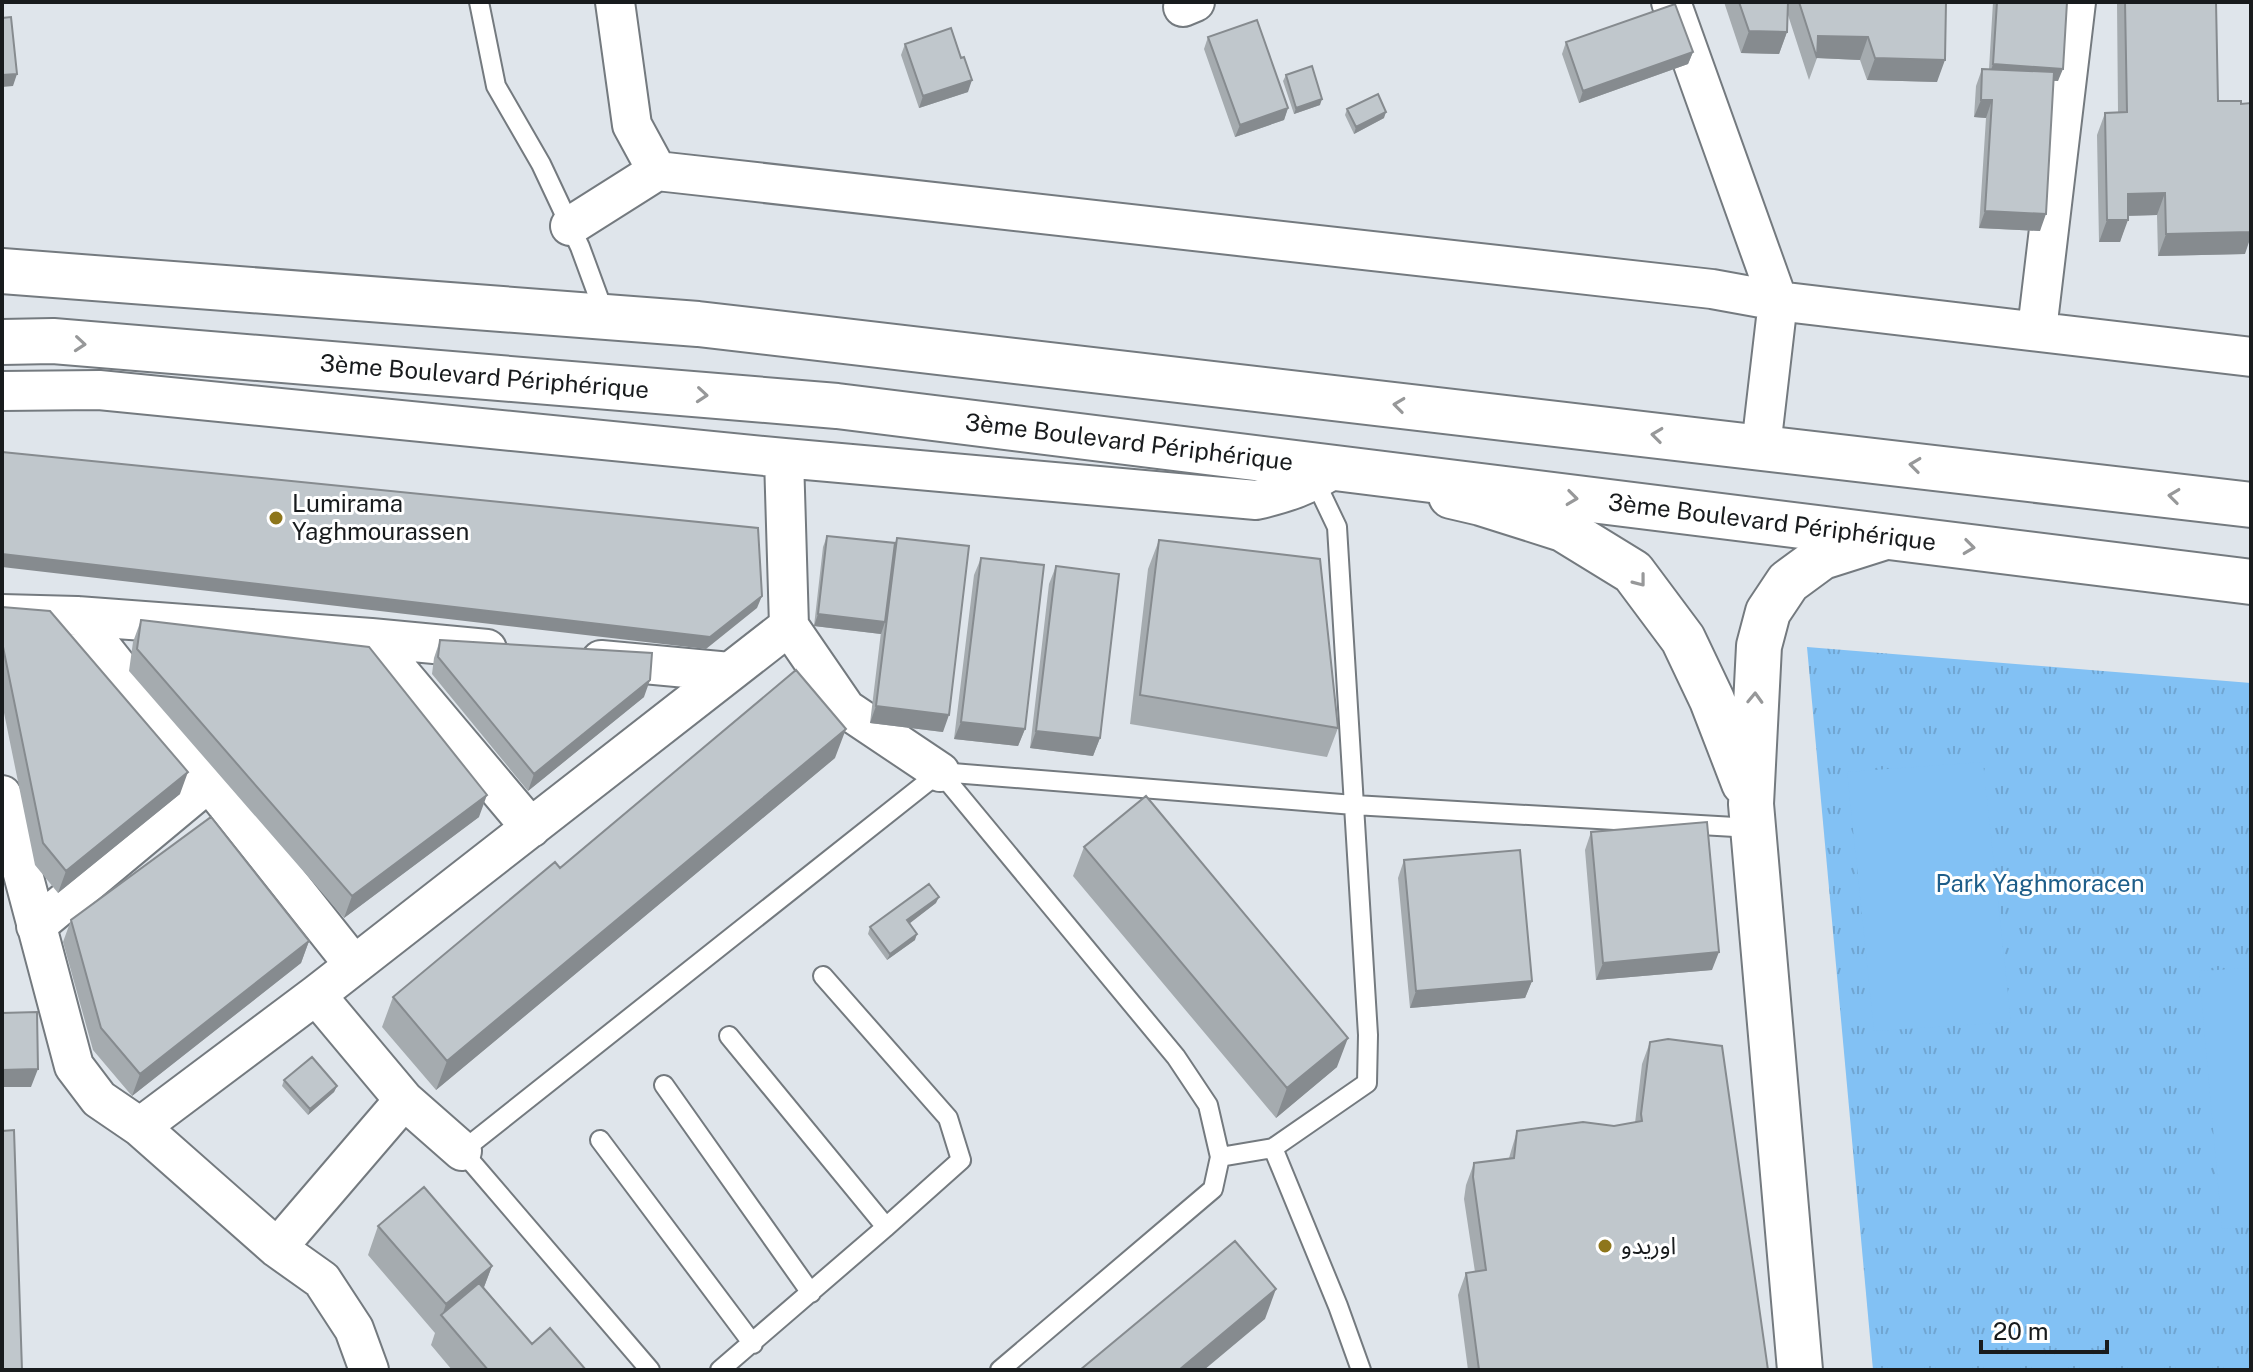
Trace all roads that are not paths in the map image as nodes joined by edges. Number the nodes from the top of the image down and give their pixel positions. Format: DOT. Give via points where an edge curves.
graph roads {
  1 [pos="479,2"];
  2 [pos="615,2"];
  3 [pos="1671,2"];
  4 [pos="2076,2"];
  5 [pos="657,171"];
  6 [pos="570,226"];
  7 [pos="2,271"];
  8 [pos="1778,301"];
  9 [pos="606,317"];
  10 [pos="2037,330"];
  11 [pos="2,342"];
  12 [pos="2251,357"];
  13 [pos="2,391"];
  14 [pos="1761,447"];
  15 [pos="784,458"];
  16 [pos="1325,474"];
  17 [pos="2251,505"];
  18 [pos="1885,537"];
  19 [pos="2251,582"];
  20 [pos="2,614"];
  21 [pos="77,616"];
  22 [pos="789,626"];
  23 [pos="371,638"];
  24 [pos="527,653"];
  25 [pos="574,657"];
  26 [pos="730,672"];
  27 [pos="940,772"];
  28 [pos="209,782"];
  29 [pos="2,795"];
  30 [pos="1354,805"];
  31 [pos="1752,816"];
  32 [pos="531,828"];
  33 [pos="36,926"];
  34 [pos="354,965"];
  35 [pos="823,976"];
  36 [pos="316,995"];
  37 [pos="729,1036"];
  38 [pos="664,1085"];
  39 [pos="404,1100"];
  40 [pos="140,1127"];
  41 [pos="600,1140"];
  42 [pos="1273,1148"];
  43 [pos="462,1151"];
  44 [pos="1220,1157"];
  45 [pos="886,1227"];
  46 [pos="277,1248"];
  47 [pos="811,1293"];
  48 [pos="753,1344"];
  49 [pos="369,1370"];
  50 [pos="650,1370"];
  51 [pos="720,1370"];
  52 [pos="1000,1370"];
  53 [pos="1361,1370"];
  54 [pos="1800,1370"];
  1 -- 6 [label="lane" via="496,86"];
  2 -- 5 [label="street" via="632,125"];
  3 -- 8 [label="street"];
  4 -- 10 [label="street"];
  5 -- 6 [label="street"];
  5 -- 8 [label="street" via="1712,289"];
  6 -- 9 [label="lane"];
  7 -- 9 [label="main road"];
  8 -- 10 [label="street"];
  8 -- 14 [label="street"];
  14 -- 9 [label="main road, one-way"];
  10 -- 12 [label="street"];
  11 -- 16 [label="main road, 3ème Boulevard Périphérique, one-way" via="53,341 837,406"];
  13 -- 15 [label="street" via="99,390"];
  17 -- 14 [label="main road, one-way"];
  15 -- 16 [label="street" via="1256,500 1289,492"];
  15 -- 22 [label="street"];
  16 -- 18 [label="main road, 3ème Boulevard Périphérique, one-way"];
  16 -- 30 [label="lane" via="1337,527"];
  16 -- 31 [label="main road, one-way" via="1481,503 1563,529 1633,572 1683,639 1712,700"];
  18 -- 19 [label="main road, 3ème Boulevard Périphérique, one-way"];
  31 -- 18 [label="main road, one-way" via="1756,675 1768,612 1788,582 1822,557"];
  20 -- 21 [label="street"];
  21 -- 23 [label="street"];
  21 -- 28 [label="street"];
  22 -- 26 [label="street"];
  22 -- 27 [label="street" via="846,709"];
  23 -- 24 [label="street"];
  23 -- 32 [label="street"];
  25 -- 26 [label="street"];
  26 -- 32 [label="street"];
  27 -- 30 [label="lane"];
  27 -- 43 [label="lane"];
  27 -- 44 [label="lane" via="1176,1057 1208,1105"];
  28 -- 33 [label="street"];
  28 -- 34 [label="street"];
  29 -- 33 [label="street"];
  30 -- 31 [label="lane"];
  30 -- 42 [label="lane" via="1367,1083"];
  31 -- 54 [label="main road"];
  32 -- 34 [label="street"];
  33 -- 40 [label="street" via="74,1066 99,1099"];
  34 -- 36 [label="street"];
  35 -- 45 [label="lane" via="948,1118 961,1160"];
  36 -- 39 [label="street"];
  36 -- 40 [label="street"];
  37 -- 45 [label="lane"];
  38 -- 47 [label="lane"];
  39 -- 43 [label="street"];
  39 -- 46 [label="street"];
  40 -- 46 [label="street"];
  41 -- 48 [label="lane"];
  42 -- 44 [label="lane"];
  42 -- 53 [label="lane"];
  43 -- 50 [label="lane"];
  44 -- 52 [label="lane" via="1213,1189"];
  45 -- 47 [label="lane"];
  46 -- 49 [label="street" via="322,1280 354,1329"];
  47 -- 48 [label="lane"];
  48 -- 51 [label="lane"];
}
